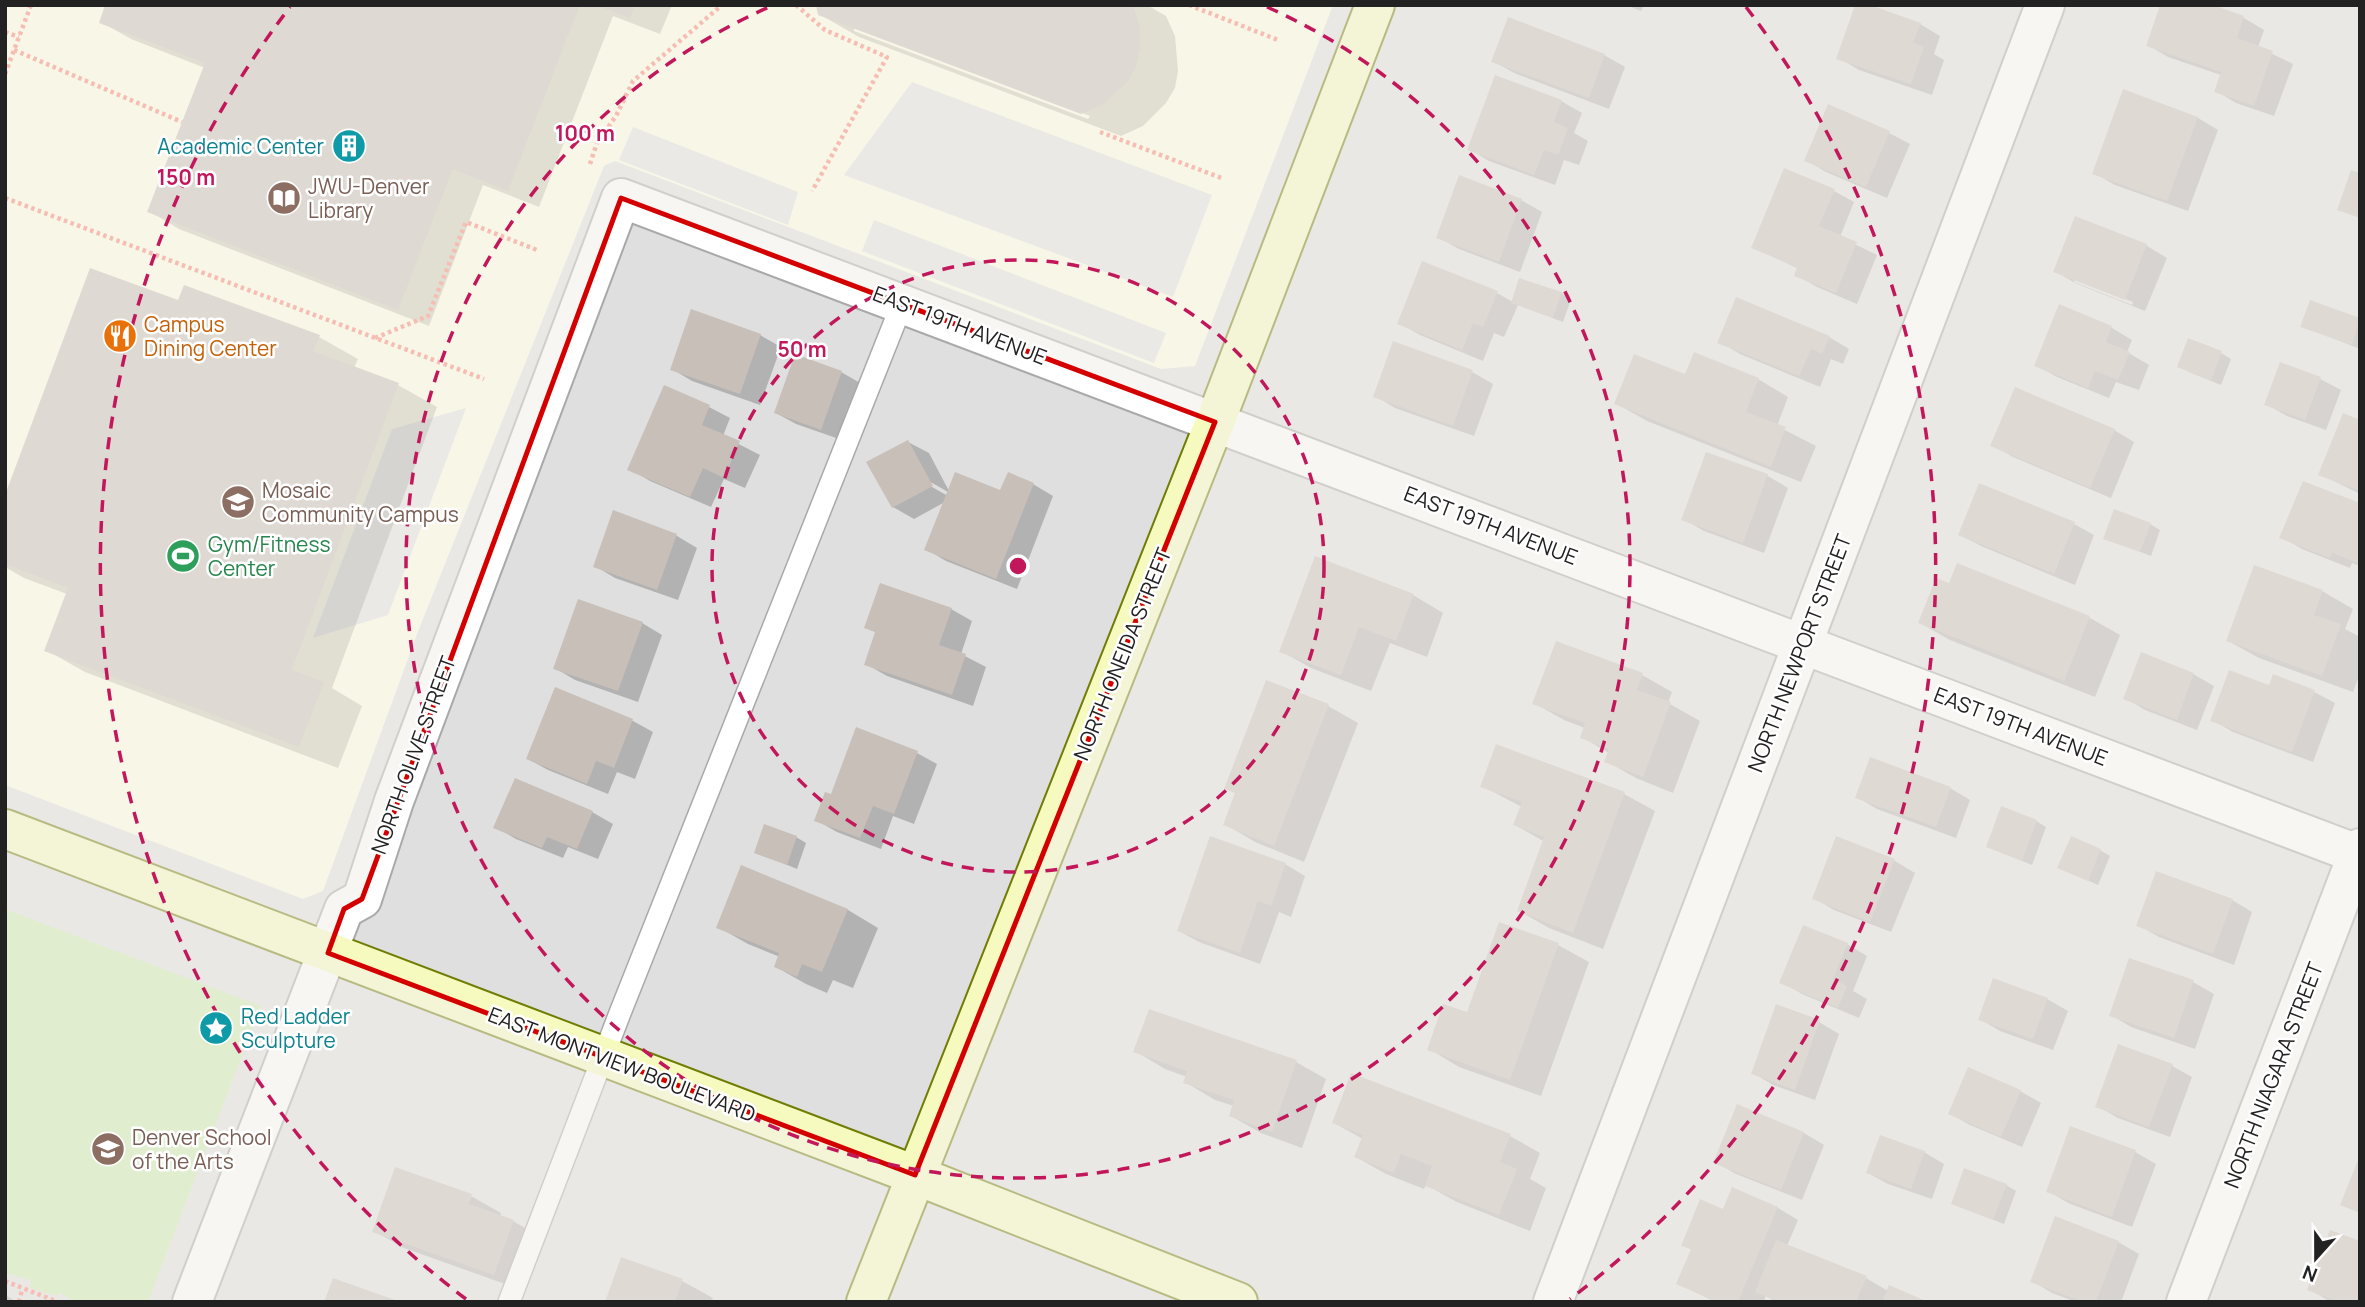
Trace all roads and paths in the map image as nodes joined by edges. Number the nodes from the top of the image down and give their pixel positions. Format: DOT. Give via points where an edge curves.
graph roads {
  1 [pos="32,5"];
  2 [pos="722,5"];
  3 [pos="796,5"];
  4 [pos="1189,5"];
  5 [pos="1375,5"];
  6 [pos="2045,5"];
  7 [pos="5,32"];
  8 [pos="19,37"];
  9 [pos="1278,40"];
  10 [pos="14,50"];
  11 [pos="5,74"];
  12 [pos="182,122"];
  13 [pos="1100,132"];
  14 [pos="590,164"];
  15 [pos="1224,179"];
  16 [pos="812,191"];
  17 [pos="5,198"];
  18 [pos="621,198"];
  19 [pos="537,250"];
  20 [pos="902,304"];
  21 [pos="374,339"];
  22 [pos="484,379"];
  23 [pos="1215,422"];
  24 [pos="1803,643"];
  25 [pos="5,829"];
  26 [pos="2359,852"];
  27 [pos="328,953"];
  28 [pos="603,1057"];
  29 [pos="915,1175"];
  30 [pos="5,1281"];
  31 [pos="22,1290"];
  32 [pos="19,1302"];
  33 [pos="58,1302"];
  34 [pos="192,1302"];
  35 [pos="509,1302"];
  36 [pos="866,1302"];
  37 [pos="1238,1302"];
  38 [pos="1553,1302"];
  39 [pos="2186,1302"];
  1 -- 8 [label="path"];
  2 -- 14 [label="path" via="633,81"];
  3 -- 16 [label="path" via="825,30 887,57"];
  4 -- 9 [label="path"];
  5 -- 23 [label="street, NORTH ONEIDA STREET"];
  6 -- 24 [label="street, NORTH NEWPORT STREET"];
  7 -- 8 [label="path"];
  8 -- 10 [label="path"];
  10 -- 11 [label="path"];
  10 -- 12 [label="path"];
  13 -- 15 [label="path"];
  17 -- 21 [label="path"];
  18 -- 20 [label="street, EAST 19TH AVENUE"];
  18 -- 27 [label="street, NORTH OLIVE STREET" via="399,788 362,899 344,909"];
  19 -- 21 [label="path" via="466,222 428,316"];
  20 -- 23 [label="street, EAST 19TH AVENUE"];
  20 -- 28 [label="lane"];
  21 -- 22 [label="path"];
  23 -- 24 [label="street, EAST 19TH AVENUE"];
  23 -- 29 [label="street, NORTH ONEIDA STREET"];
  24 -- 26 [label="street, EAST 19TH AVENUE"];
  24 -- 38 [label="street, NORTH NEWPORT STREET"];
  25 -- 27 [label="street, EAST MONTVIEW BOULEVARD"];
  26 -- 39 [label="street, NORTH NIAGARA STREET"];
  27 -- 28 [label="street, EAST MONTVIEW BOULEVARD"];
  27 -- 34 [label="street, NORTH OLIVE STREET"];
  28 -- 29 [label="street, EAST MONTVIEW BOULEVARD"];
  28 -- 35 [label="lane"];
  29 -- 36 [label="street, NORTH ONEIDA STREET"];
  29 -- 37 [label="street, EAST MONTVIEW BOULEVARD"];
  30 -- 31 [label="path"];
  31 -- 32 [label="path"];
  31 -- 33 [label="path"];
}
